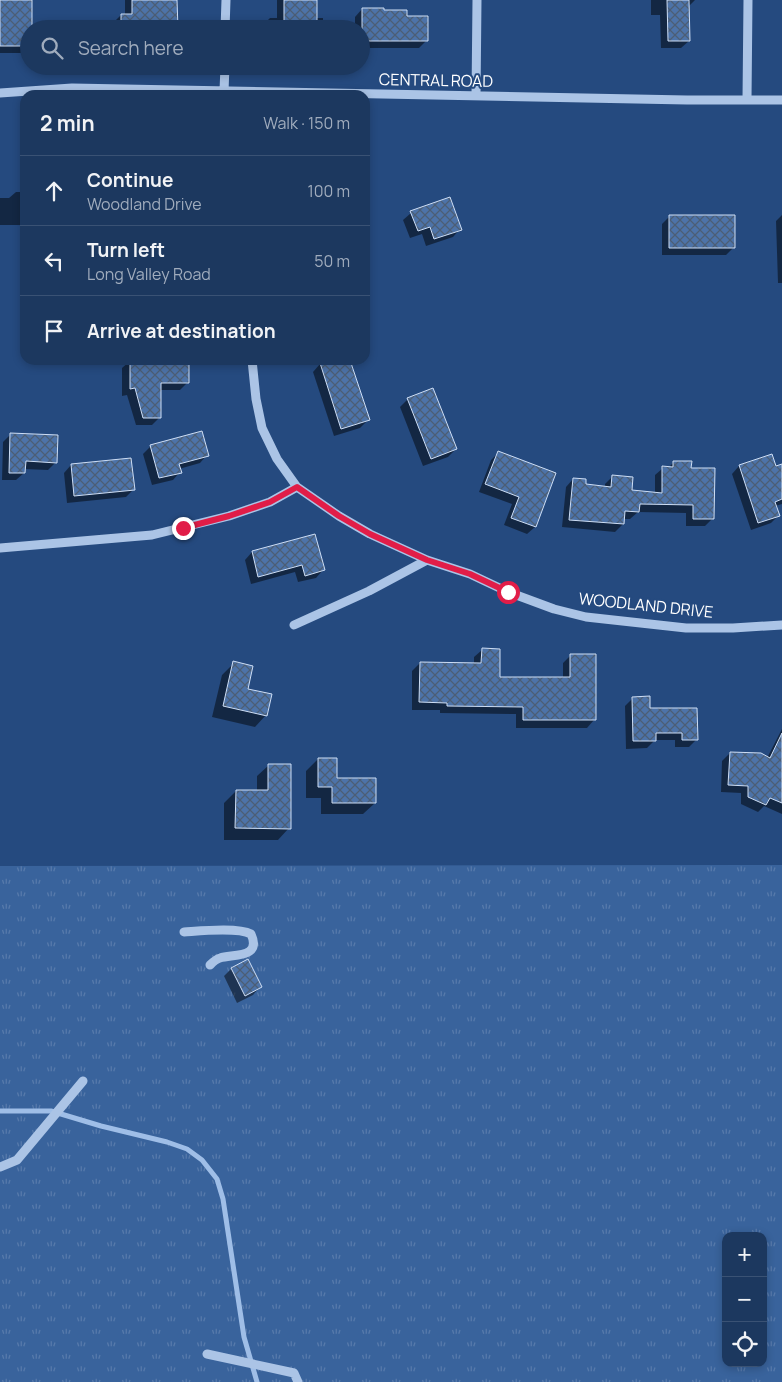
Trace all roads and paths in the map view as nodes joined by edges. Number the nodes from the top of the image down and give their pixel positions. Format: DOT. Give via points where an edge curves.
graph roads {
  1 [pos="226,0"];
  2 [pos="477,0"];
  3 [pos="748,0"];
  4 [pos="226,20"];
  5 [pos="224,75"];
  6 [pos="43,90"];
  7 [pos="173,90"];
  8 [pos="224,90"];
  9 [pos="20,92"];
  10 [pos="0,93"];
  11 [pos="370,95"];
  12 [pos="476,96"];
  13 [pos="747,99"];
  14 [pos="782,100"];
  15 [pos="253,365"];
  16 [pos="297,487"];
  17 [pos="0,548"];
  18 [pos="427,560"];
  19 [pos="782,624"];
  20 [pos="294,625"];
  21 [pos="184,932"];
  22 [pos="210,965"];
  23 [pos="83,1081"];
  24 [pos="0,1166"];
  25 [pos="208,1354"];
  26 [pos="298,1382"];
  1 -- 4 [label="street"];
  2 -- 12 [label="street"];
  3 -- 13 [label="street"];
  5 -- 8 [label="street"];
  6 -- 7 [label="street, CENTRAL ROAD"];
  9 -- 10 [label="street, CENTRAL ROAD"];
  11 -- 12 [label="street, CENTRAL ROAD"];
  12 -- 13 [label="street, CENTRAL ROAD"];
  13 -- 14 [label="street, CENTRAL ROAD"];
  15 -- 16 [label="street, WOODLAND DRIVE" via="262,428"];
  16 -- 17 [label="street" via="270,502 229,516 152,535"];
  16 -- 18 [label="street, WOODLAND DRIVE" via="362,529"];
  18 -- 19 [label="street, WOODLAND DRIVE" via="554,609 586,617 686,628"];
  18 -- 20 [label="street"];
  21 -- 22 [label="street" via="236,930 251,934 252,950 246,954 218,958"];
  23 -- 24 [label="street" via="16,1160"];
  25 -- 26 [label="street" via="294,1373"];
}
